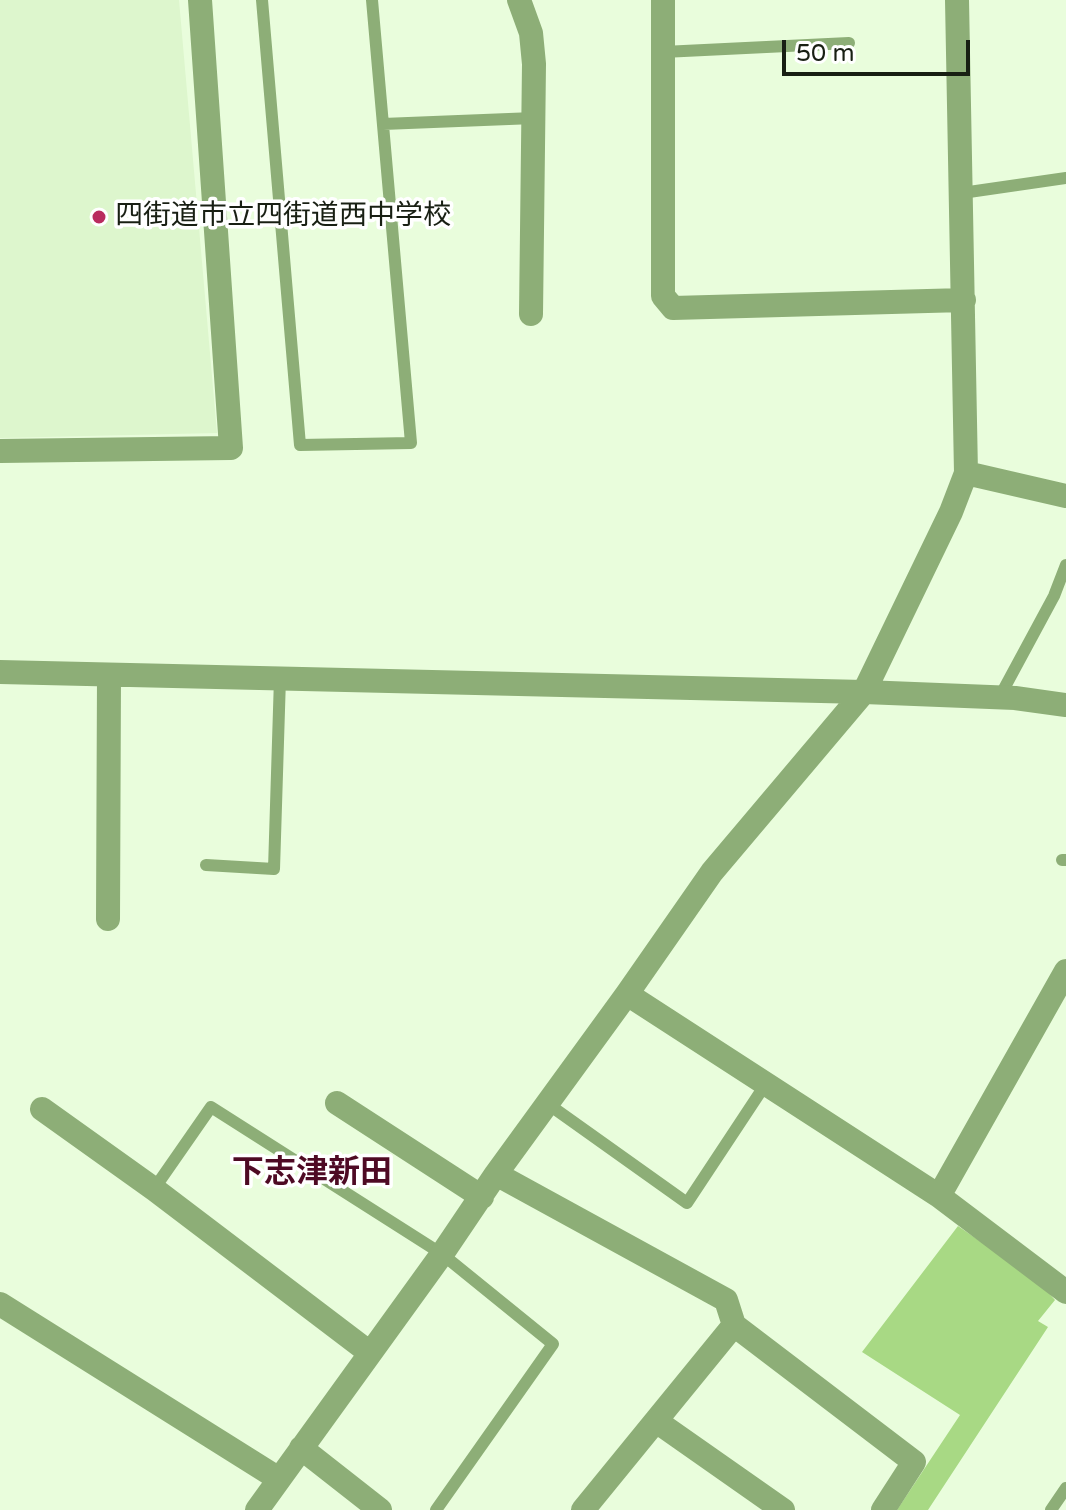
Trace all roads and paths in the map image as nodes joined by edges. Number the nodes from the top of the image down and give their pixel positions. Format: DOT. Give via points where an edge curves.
graph roads {
  1 [pos="200,0"];
  2 [pos="262,0"];
  3 [pos="372,0"];
  4 [pos="519,0"];
  5 [pos="663,0"];
  6 [pos="957,0"];
  7 [pos="849,43"];
  8 [pos="663,52"];
  9 [pos="534,118"];
  10 [pos="383,124"];
  11 [pos="1066,178"];
  12 [pos="962,193"];
  13 [pos="964,300"];
  14 [pos="531,314"];
  15 [pos="0,451"];
  16 [pos="966,473"];
  17 [pos="1066,496"];
  18 [pos="1066,565"];
  19 [pos="0,672"];
  20 [pos="109,675"];
  21 [pos="280,678"];
  22 [pos="864,692"];
  23 [pos="999,698"];
  24 [pos="1066,705"];
  25 [pos="206,865"];
  26 [pos="108,919"];
  27 [pos="1066,971"];
  28 [pos="627,994"];
  29 [pos="765,1085"];
  30 [pos="337,1103"];
  31 [pos="548,1104"];
  32 [pos="42,1109"];
  33 [pos="496,1174"];
  34 [pos="154,1189"];
  35 [pos="939,1196"];
  36 [pos="482,1197"];
  37 [pos="442,1254"];
  38 [pos="1066,1292"];
  39 [pos="0,1304"];
  40 [pos="734,1325"];
  41 [pos="370,1353"];
  42 [pos="656,1421"];
  43 [pos="301,1448"];
  44 [pos="279,1479"];
  45 [pos="1066,1488"];
  46 [pos="257,1510"];
  47 [pos="380,1510"];
  48 [pos="436,1510"];
  49 [pos="583,1510"];
  50 [pos="783,1510"];
  51 [pos="883,1510"];
  52 [pos="1051,1510"];
  1 -- 15 [label="street" via="231,448"];
  2 -- 10 [label="lane" via="300,445 411,443"];
  3 -- 10 [label="lane"];
  4 -- 9 [label="street" via="531,33"];
  5 -- 8 [label="street"];
  6 -- 12 [label="street"];
  7 -- 8 [label="lane"];
  8 -- 13 [label="street" via="663,296 673,308"];
  9 -- 10 [label="lane"];
  9 -- 14 [label="street"];
  11 -- 12 [label="lane"];
  12 -- 13 [label="street"];
  13 -- 16 [label="street"];
  16 -- 17 [label="street"];
  16 -- 22 [label="street"];
  18 -- 23 [label="lane"];
  19 -- 20 [label="street"];
  20 -- 21 [label="street"];
  20 -- 26 [label="street"];
  21 -- 22 [label="street"];
  21 -- 25 [label="lane" via="274,869"];
  22 -- 23 [label="street"];
  22 -- 28 [label="street" via="712,872"];
  23 -- 24 [label="street"];
  27 -- 35 [label="street"];
  28 -- 29 [label="street"];
  28 -- 31 [label="street"];
  29 -- 31 [label="lane" via="687,1203"];
  29 -- 35 [label="street"];
  30 -- 36 [label="street"];
  31 -- 33 [label="street"];
  32 -- 34 [label="street"];
  33 -- 36 [label="street"];
  33 -- 40 [label="street" via="726,1300"];
  34 -- 37 [label="lane" via="211,1107"];
  34 -- 41 [label="street"];
  35 -- 38 [label="street"];
  36 -- 37 [label="street"];
  37 -- 41 [label="street"];
  37 -- 48 [label="lane" via="553,1344"];
  39 -- 44 [label="street"];
  40 -- 42 [label="street"];
  40 -- 51 [label="street" via="914,1462"];
  41 -- 43 [label="street"];
  42 -- 49 [label="street"];
  42 -- 50 [label="street"];
  43 -- 44 [label="street"];
  43 -- 47 [label="street"];
  44 -- 46 [label="street"];
  45 -- 52 [label="lane"];
}
